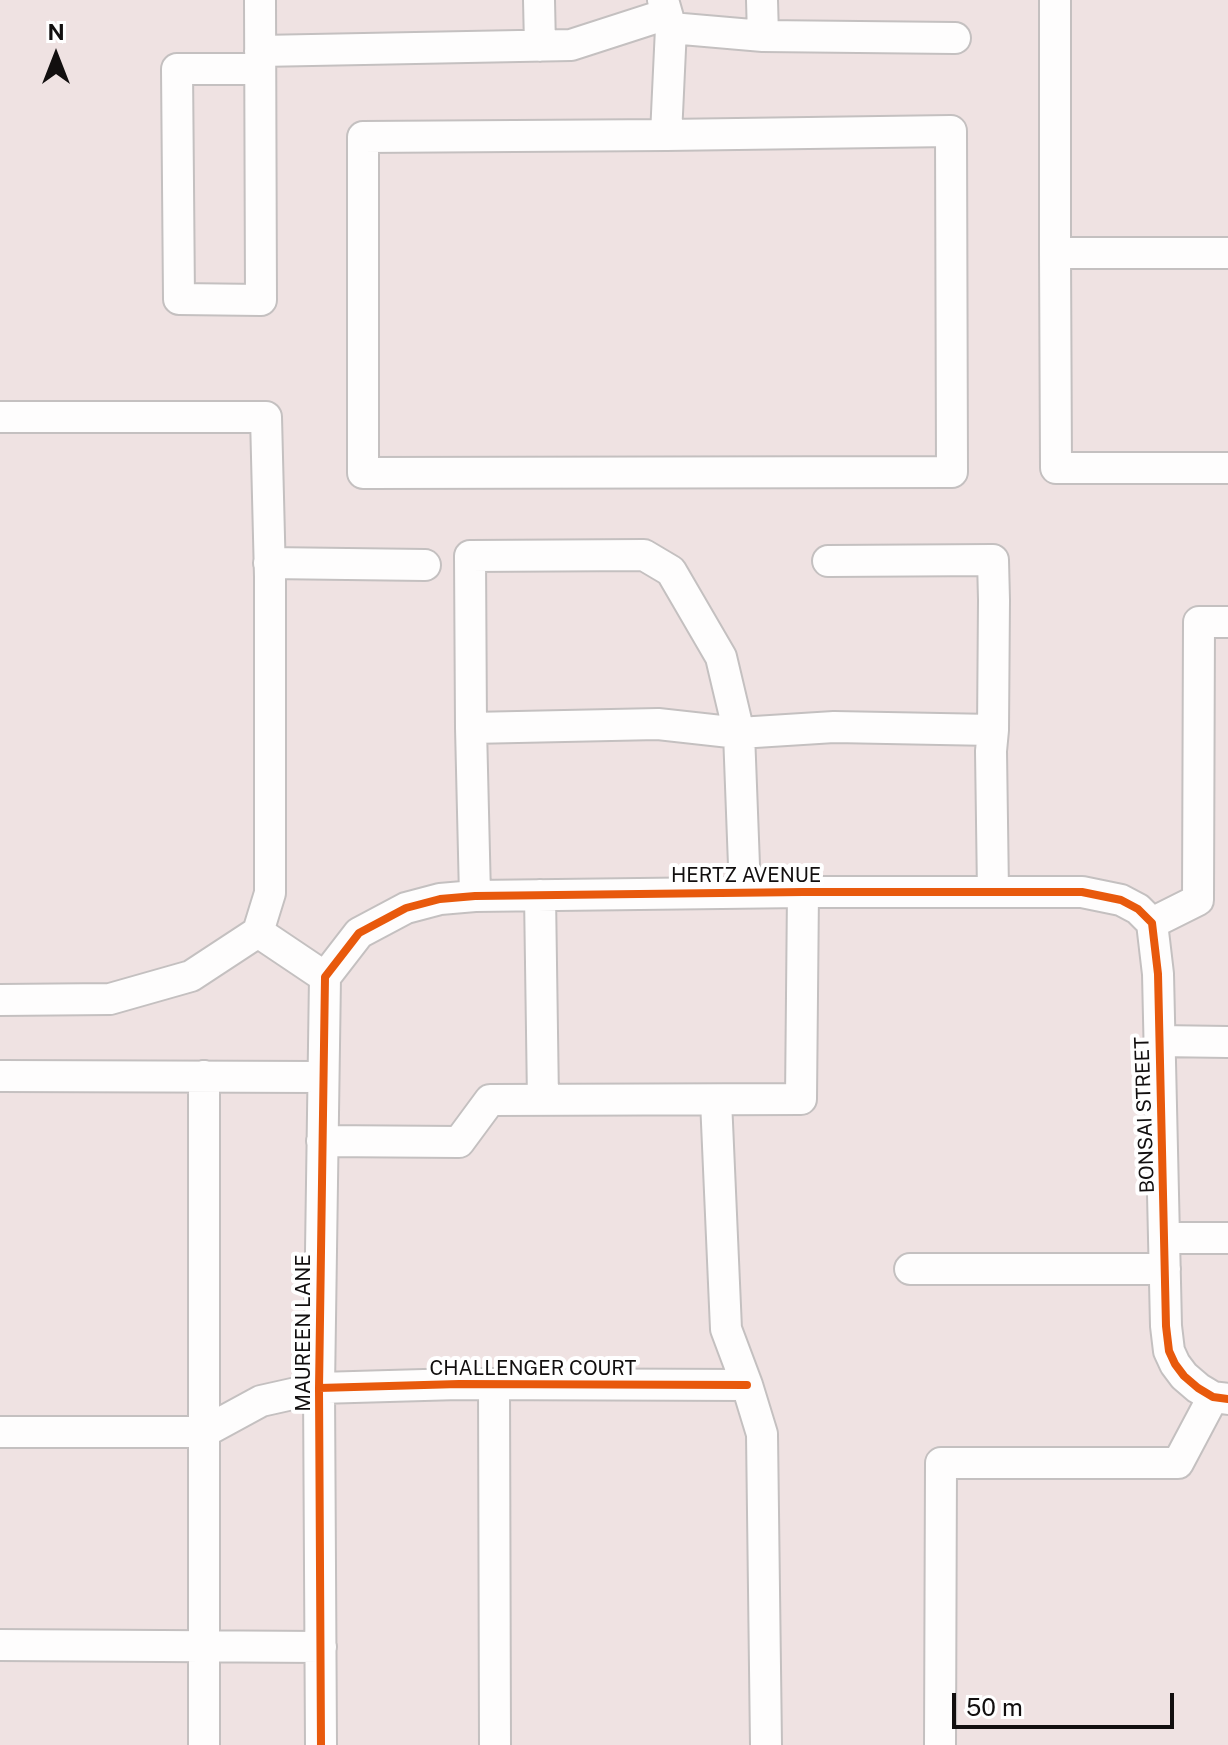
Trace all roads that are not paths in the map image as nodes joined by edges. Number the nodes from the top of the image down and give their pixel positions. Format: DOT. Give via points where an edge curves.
graph roads {
  1 [pos="260,0"];
  2 [pos="539,0"];
  3 [pos="762,0"];
  4 [pos="1055,0"];
  5 [pos="667,14"];
  6 [pos="763,36"];
  7 [pos="955,38"];
  8 [pos="540,46"];
  9 [pos="260,60"];
  10 [pos="666,135"];
  11 [pos="1055,253"];
  12 [pos="1228,253"];
  13 [pos="0,417"];
  14 [pos="1228,468"];
  15 [pos="828,561"];
  16 [pos="269,563"];
  17 [pos="425,565"];
  18 [pos="1228,622"];
  19 [pos="471,728"];
  20 [pos="993,730"];
  21 [pos="739,733"];
  22 [pos="745,892"];
  23 [pos="803,892"];
  24 [pos="993,892"];
  25 [pos="540,895"];
  26 [pos="475,896"];
  27 [pos="1145,916"];
  28 [pos="258,932"];
  29 [pos="325,977"];
  30 [pos="0,1000"];
  31 [pos="1159,1041"];
  32 [pos="1228,1042"];
  33 [pos="0,1076"];
  34 [pos="204,1076"];
  35 [pos="322,1077"];
  36 [pos="543,1100"];
  37 [pos="716,1100"];
  38 [pos="322,1141"];
  39 [pos="1165,1238"];
  40 [pos="1228,1238"];
  41 [pos="910,1269"];
  42 [pos="1165,1269"];
  43 [pos="494,1384"];
  44 [pos="747,1385"];
  45 [pos="319,1388"];
  46 [pos="1221,1398"];
  47 [pos="0,1432"];
  48 [pos="204,1432"];
  49 [pos="0,1645"];
  50 [pos="204,1646"];
  51 [pos="321,1647"];
  52 [pos="204,1745"];
  53 [pos="321,1745"];
  54 [pos="495,1745"];
  55 [pos="766,1745"];
  56 [pos="940,1745"];
  1 -- 9 [label="street"];
  2 -- 8 [label="street"];
  3 -- 6 [label="street"];
  4 -- 11 [label="street"];
  5 -- 6 [label="street"];
  5 -- 8 [label="street" via="571,45"];
  5 -- 10 [label="street"];
  6 -- 7 [label="street"];
  8 -- 9 [label="street"];
  9 -- 9 [label="street" via="261,300 179,299 177,69"];
  10 -- 10 [label="street" via="363,137 363,473 952,472 951,131"];
  11 -- 12 [label="street"];
  11 -- 14 [label="street" via="1056,468"];
  13 -- 16 [label="street" via="266,417"];
  15 -- 20 [label="street" via="993,560"];
  16 -- 17 [label="street"];
  16 -- 28 [label="street" via="270,893"];
  18 -- 27 [label="street" via="1199,622 1198,900"];
  19 -- 21 [label="street" via="658,724"];
  19 -- 21 [label="street" via="470,556 644,555 671,571 721,657"];
  19 -- 26 [label="street"];
  20 -- 21 [label="street" via="834,727"];
  20 -- 24 [label="street"];
  21 -- 22 [label="street"];
  22 -- 23 [label="street, HERTZ AVENUE"];
  22 -- 25 [label="street, HERTZ AVENUE"];
  23 -- 24 [label="street, HERTZ AVENUE"];
  23 -- 37 [label="street" via="801,1099"];
  24 -- 27 [label="street, HERTZ AVENUE" via="1082,892 1121,900"];
  25 -- 26 [label="street, HERTZ AVENUE"];
  25 -- 36 [label="street"];
  26 -- 29 [label="street, HERTZ AVENUE" via="423,902 359,933"];
  27 -- 31 [label="street, BONSAI STREET" via="1158,974"];
  28 -- 29 [label="street"];
  28 -- 30 [label="street" via="191,976 110,999"];
  29 -- 35 [label="street, MAUREEN LANE"];
  31 -- 32 [label="street"];
  31 -- 39 [label="street, BONSAI STREET"];
  33 -- 34 [label="street"];
  34 -- 35 [label="street"];
  34 -- 48 [label="street"];
  35 -- 38 [label="street, MAUREEN LANE"];
  36 -- 37 [label="street"];
  36 -- 38 [label="street" via="490,1100 459,1142"];
  37 -- 44 [label="street" via="726,1329"];
  38 -- 45 [label="street, MAUREEN LANE"];
  39 -- 40 [label="street"];
  39 -- 42 [label="street, BONSAI STREET"];
  41 -- 42 [label="street"];
  42 -- 46 [label="street, BONSAI STREET" via="1169,1351 1184,1376"];
  43 -- 44 [label="street, CHALLENGER COURT"];
  43 -- 45 [label="street, CHALLENGER COURT"];
  43 -- 54 [label="street"];
  44 -- 55 [label="street" via="762,1434"];
  45 -- 48 [label="street, CHALLENGER COURT" via="261,1401"];
  45 -- 51 [label="street, MAUREEN LANE"];
  46 -- 56 [label="street" via="1178,1463 941,1463"];
  47 -- 48 [label="street"];
  48 -- 50 [label="street"];
  49 -- 50 [label="street"];
  50 -- 51 [label="street"];
  50 -- 52 [label="street"];
  51 -- 53 [label="street, MAUREEN LANE"];
}
